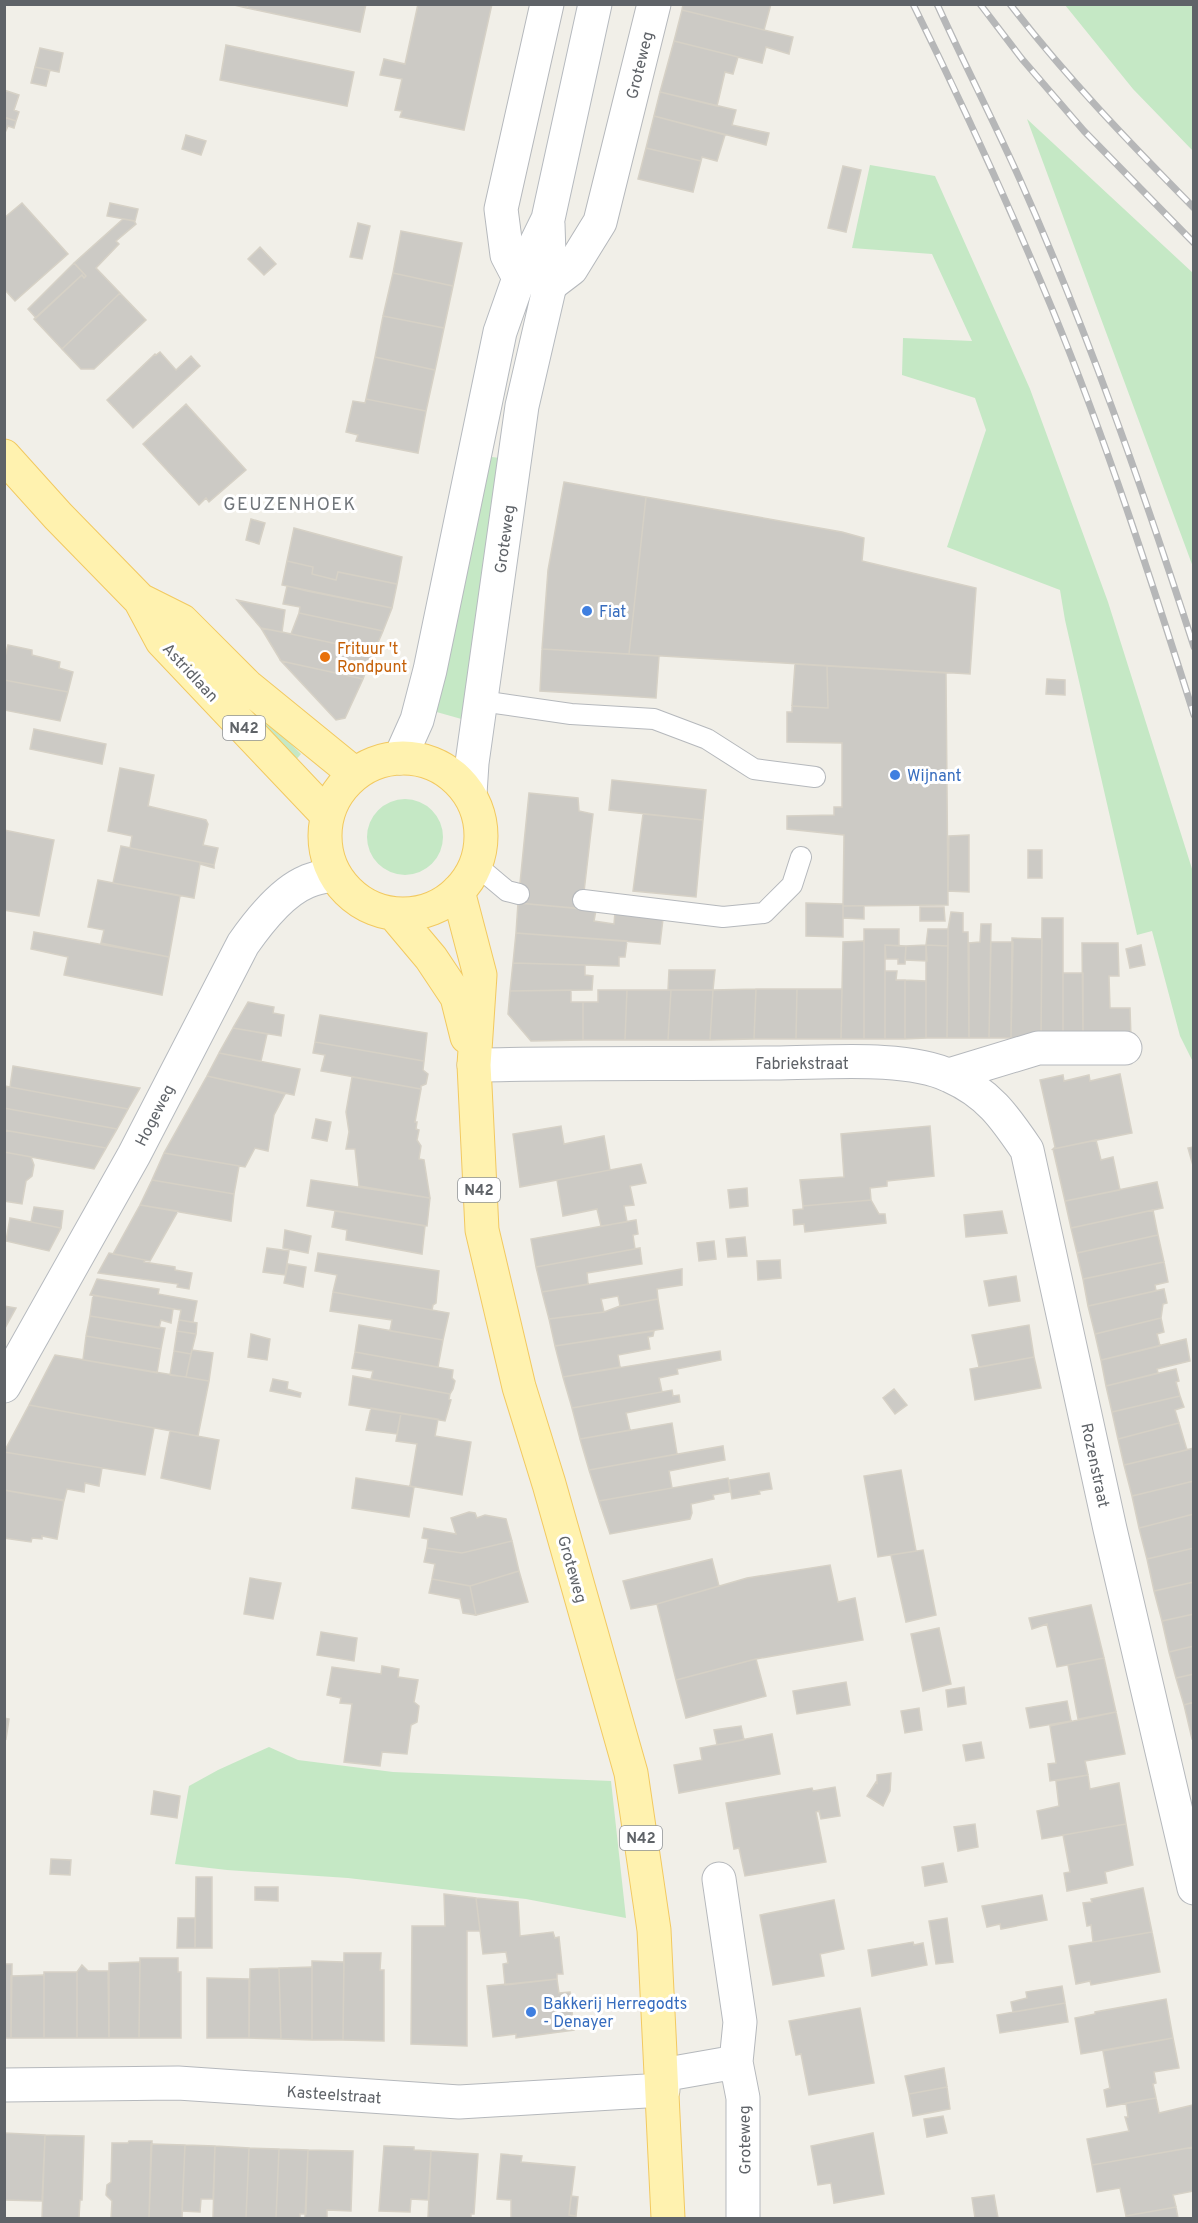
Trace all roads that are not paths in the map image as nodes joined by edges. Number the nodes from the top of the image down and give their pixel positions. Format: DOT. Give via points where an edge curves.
graph roads {
  1 [pos="547,4"];
  2 [pos="595,4"];
  3 [pos="654,4"];
  4 [pos="548,219"];
  5 [pos="519,278"];
  6 [pos="550,285"];
  7 [pos="4,456"];
  8 [pos="140,600"];
  9 [pos="481,701"];
  10 [pos="400,758"];
  11 [pos="355,774"];
  12 [pos="815,777"];
  13 [pos="470,795"];
  14 [pos="327,815"];
  15 [pos="801,857"];
  16 [pos="333,874"];
  17 [pos="467,878"];
  18 [pos="519,894"];
  19 [pos="583,900"];
  20 [pos="394,914"];
  21 [pos="1125,1048"];
  22 [pos="474,1065"];
  23 [pos="949,1075"];
  24 [pos="4,1386"];
  25 [pos="719,1879"];
  26 [pos="1194,1888"];
  27 [pos="736,2062"];
  28 [pos="662,2083"];
  29 [pos="4,2085"];
  30 [pos="668,2218"];
  31 [pos="743,2218"];
  1 -- 5 [label="street" via="501,209 507,255"];
  2 -- 4 [label="street, Groteweg"];
  3 -- 6 [label="street, Groteweg" via="600,222 571,269"];
  4 -- 5 [label="street, Groteweg"];
  4 -- 6 [label="street, Groteweg"];
  5 -- 10 [label="street, Groteweg" via="500,333 430,670 417,720"];
  6 -- 9 [label="street, Groteweg" via="522,406"];
  7 -- 8 [label="main road, Astridlaan / N42"];
  8 -- 11 [label="main road, Astridlaan / N42" via="182,621 247,686"];
  8 -- 14 [label="main road, Astridlaan / N42" via="162,641"];
  9 -- 12 [label="lane" via="572,714 654,719 706,739 754,770"];
  9 -- 13 [label="street, Groteweg"];
  10 -- 11 [label="main road, Groteweg" via="377,762"];
  10 -- 13 [label="main road, Groteweg" via="425,760 450,773"];
  11 -- 14 [label="main road, Groteweg" via="337,793"];
  13 -- 17 [label="main road, Groteweg" via="481,822 481,848"];
  14 -- 16 [label="main road, Groteweg" via="326,849"];
  15 -- 19 [label="lane" via="792,885 764,913 723,917"];
  16 -- 20 [label="main road, Groteweg" via="348,897 368,909"];
  16 -- 24 [label="street, Hogeweg" via="295,888 261,918 243,944 134,1155"];
  17 -- 18 [label="lane"];
  17 -- 20 [label="main road, Groteweg" via="438,906 419,913"];
  17 -- 22 [label="main road, Groteweg / N42" via="480,975"];
  20 -- 22 [label="main road, Groteweg / N42" via="457,997"];
  21 -- 23 [label="street" via="1038,1048"];
  22 -- 23 [label="street, Fabriekstraat" via="906,1064"];
  22 -- 28 [label="main road, Groteweg / N42" via="482,1230 519,1387 631,1773 654,1930"];
  23 -- 26 [label="street, Rozenstraat" via="978,1090 1005,1117 1027,1150"];
  25 -- 27 [label="street, Groteweg" via="740,2022"];
  27 -- 28 [label="street"];
  27 -- 31 [label="street, Groteweg" via="743,2098"];
  28 -- 29 [label="street, Kasteelstraat" via="459,2102 178,2084"];
  28 -- 30 [label="main road, Groteweg / N42"];
}
